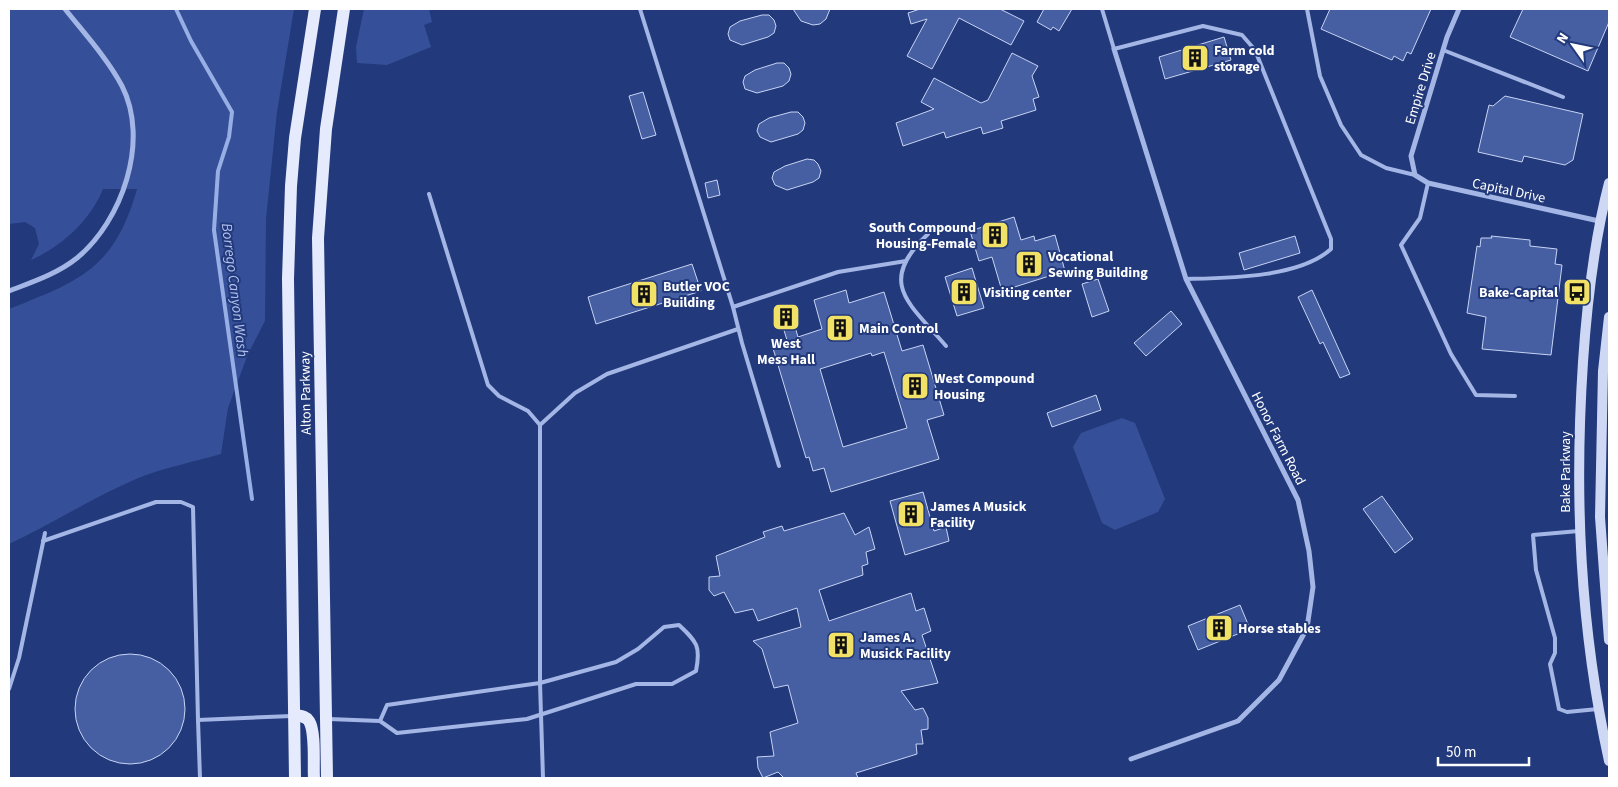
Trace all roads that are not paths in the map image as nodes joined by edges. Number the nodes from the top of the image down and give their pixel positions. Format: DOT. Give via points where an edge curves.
graph roads {
  1 [pos="65,9"];
  2 [pos="315,9"];
  3 [pos="344,9"];
  4 [pos="640,9"];
  5 [pos="1102,9"];
  6 [pos="1306,9"];
  7 [pos="1460,9"];
  8 [pos="1114,49"];
  9 [pos="1443,50"];
  10 [pos="1563,97"];
  11 [pos="1415,175"];
  12 [pos="1609,183"];
  13 [pos="1428,184"];
  14 [pos="429,194"];
  15 [pos="1599,221"];
  16 [pos="928,234"];
  17 [pos="906,261"];
  18 [pos="1186,279"];
  19 [pos="9,291"];
  20 [pos="733,307"];
  21 [pos="1609,317"];
  22 [pos="738,329"];
  23 [pos="946,346"];
  24 [pos="1515,396"];
  25 [pos="540,426"];
  26 [pos="779,466"];
  27 [pos="1579,531"];
  28 [pos="45,534"];
  29 [pos="43,541"];
  30 [pos="1609,640"];
  31 [pos="540,683"];
  32 [pos="9,689"];
  33 [pos="1599,709"];
  34 [pos="294,716"];
  35 [pos="541,716"];
  36 [pos="325,719"];
  37 [pos="198,720"];
  38 [pos="380,721"];
  39 [pos="1131,758"];
  40 [pos="1609,761"];
  41 [pos="200,778"];
  42 [pos="295,778"];
  43 [pos="314,778"];
  44 [pos="326,778"];
  45 [pos="543,778"];
  1 -- 19 [label="street" via="122,86 131,124 130,164 116,211 89,247 54,273"];
  2 -- 34 [label="main road, Alton Parkway" via="295,138 289,242"];
  3 -- 36 [label="main road, Alton Parkway" via="326,129 318,238"];
  4 -- 20 [label="lane"];
  5 -- 8 [label="lane"];
  6 -- 11 [label="lane" via="1320,76 1341,125 1361,155 1386,168"];
  7 -- 9 [label="street, Empire Drive"];
  8 -- 18 [label="street, Honor Farm Road"];
  8 -- 18 [label="lane" via="1203,26 1242,35 1255,50 1331,239 1331,249 1324,255 1281,271 1247,277"];
  9 -- 10 [label="lane"];
  9 -- 11 [label="street, Empire Drive" via="1411,156"];
  11 -- 13 [label="street, Capital Drive"];
  12 -- 15 [label="main road, Bake Parkway"];
  13 -- 15 [label="street, Capital Drive"];
  13 -- 24 [label="lane" via="1420,218 1401,245 1451,354 1476,395"];
  14 -- 25 [label="lane" via="488,385 499,396 528,411"];
  15 -- 27 [label="main road, Bake Parkway" via="1585,330 1578,438"];
  16 -- 17 [label="lane" via="912,249"];
  17 -- 20 [label="lane" via="838,272"];
  17 -- 23 [label="lane" via="900,272 902,294"];
  18 -- 39 [label="street, Honor Farm Road" via="1298,500 1309,551 1312,587 1307,628 1279,680 1238,721"];
  20 -- 22 [label="lane"];
  21 -- 30 [label="main road" via="1603,371 1600,517"];
  22 -- 25 [label="lane" via="607,374 575,393"];
  22 -- 26 [label="lane"];
  25 -- 31 [label="lane"];
  27 -- 33 [label="main road, Bake Parkway" via="1586,628"];
  27 -- 33 [label="lane" via="1533,535 1536,570 1555,638 1555,653 1550,664 1559,709 1567,712"];
  28 -- 29 [label="lane"];
  29 -- 32 [label="lane" via="19,658"];
  29 -- 37 [label="lane" via="156,502 181,502 193,507"];
  31 -- 35 [label="lane"];
  31 -- 35 [label="lane" via="616,662 664,627 678,625 695,640 699,654 696,670 672,684 636,684"];
  31 -- 38 [label="lane" via="387,705"];
  33 -- 40 [label="main road, Bake Parkway"];
  34 -- 37 [label="lane"];
  34 -- 42 [label="main road, Alton Parkway"];
  34 -- 43 [label="main road" via="302,716 310,722"];
  35 -- 38 [label="lane" via="398,733"];
  35 -- 45 [label="lane"];
  36 -- 38 [label="lane"];
  36 -- 44 [label="main road, Alton Parkway"];
  37 -- 41 [label="lane"];
}
